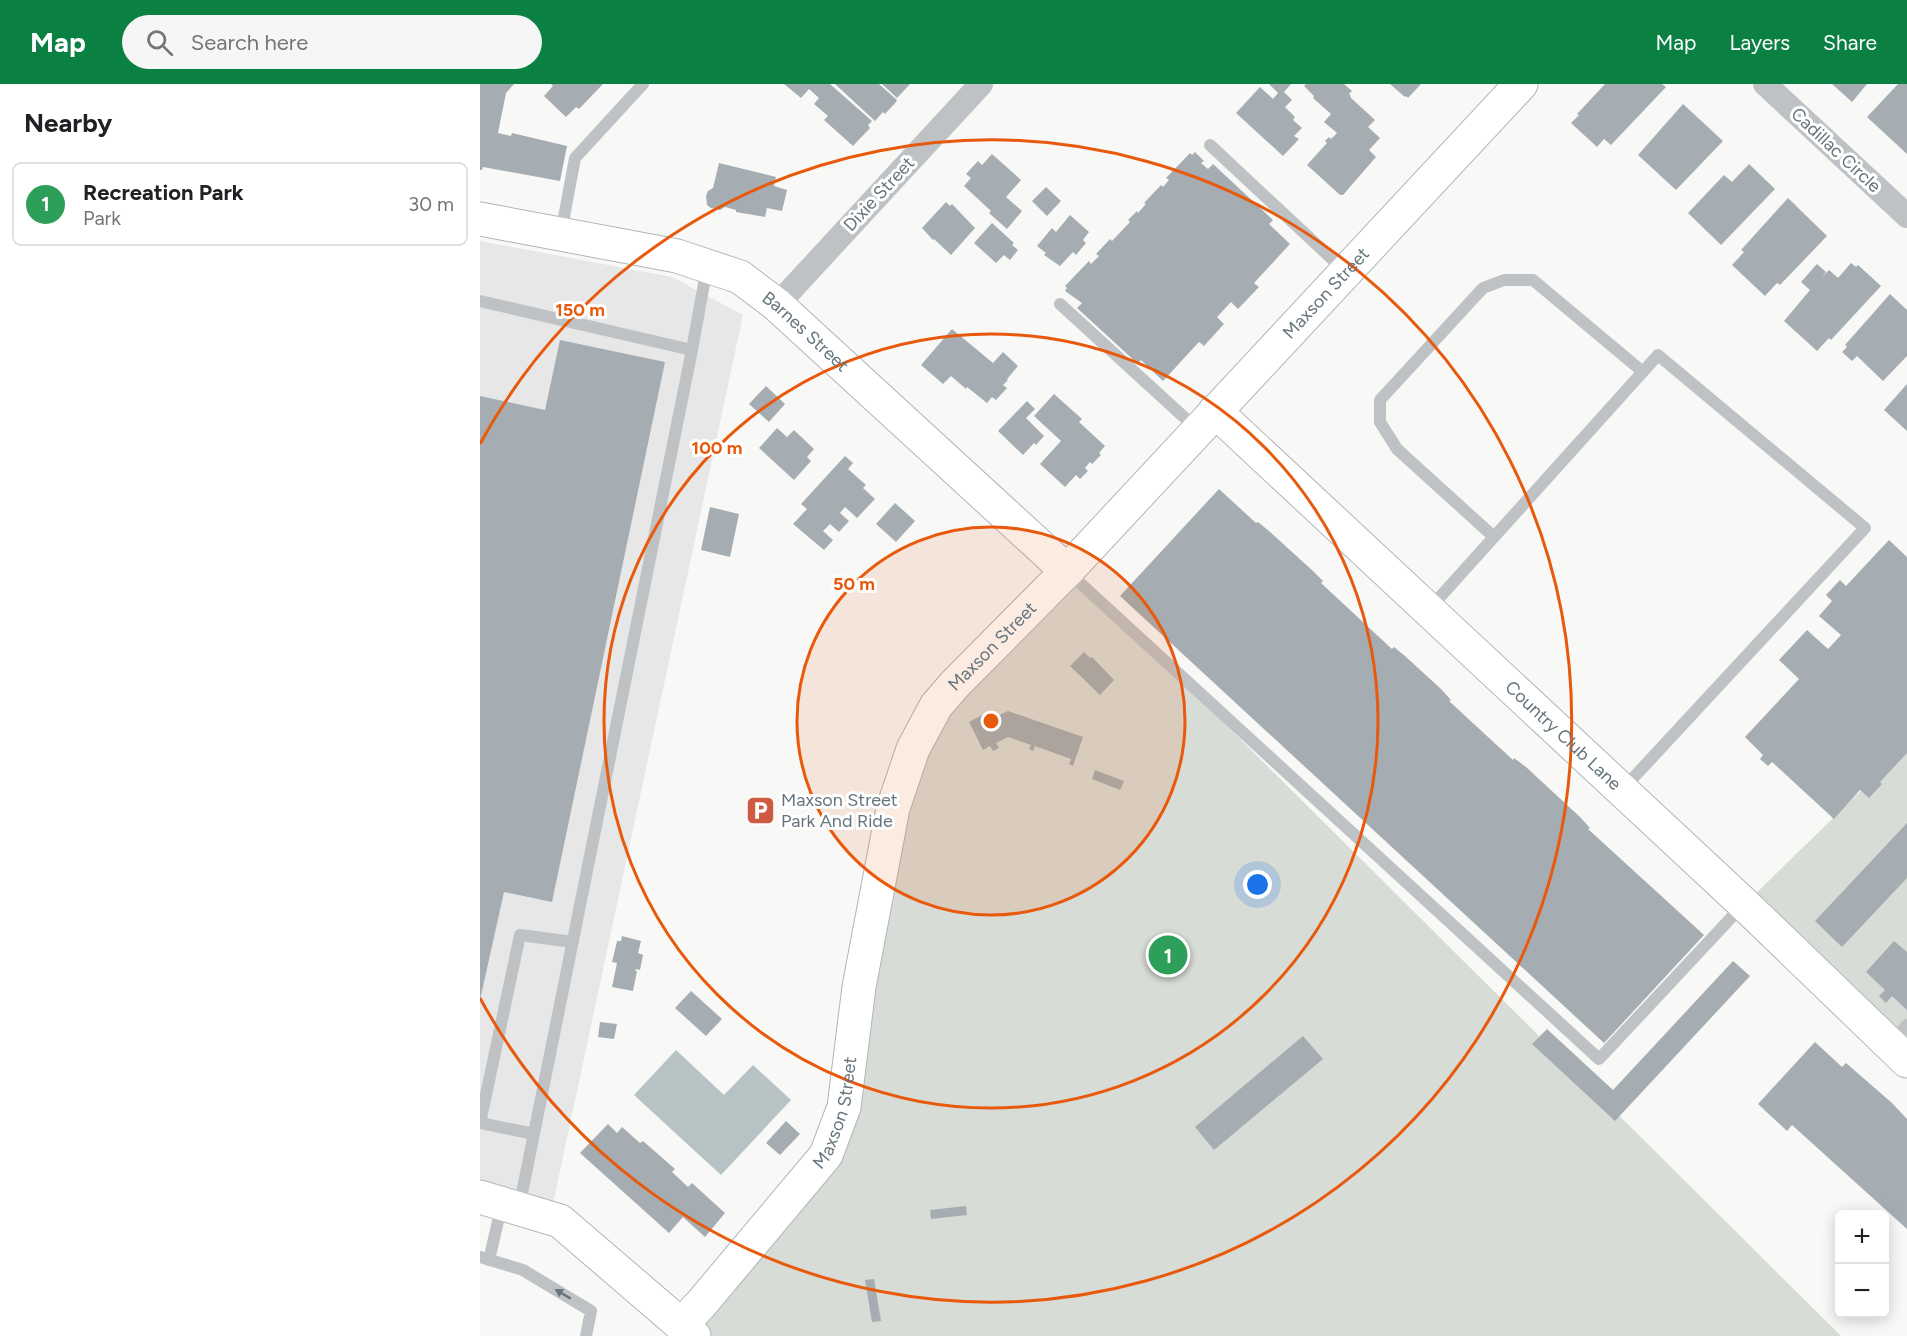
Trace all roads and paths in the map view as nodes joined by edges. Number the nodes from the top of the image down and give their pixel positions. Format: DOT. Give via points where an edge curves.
graph roads {
  1 [pos="643,84"];
  2 [pos="981,84"];
  3 [pos="1521,84"];
  4 [pos="1765,84"];
  5 [pos="1210,145"];
  6 [pos="1907,216"];
  7 [pos="480,219"];
  8 [pos="561,234"];
  9 [pos="707,266"];
  10 [pos="1346,272"];
  11 [pos="480,301"];
  12 [pos="777,304"];
  13 [pos="1060,304"];
  14 [pos="692,350"];
  15 [pos="1643,372"];
  16 [pos="1207,421"];
  17 [pos="1494,537"];
  18 [pos="1067,571"];
  19 [pos="1428,610"];
  20 [pos="1622,790"];
  21 [pos="1744,904"];
  22 [pos="573,942"];
  23 [pos="1901,1043"];
  24 [pos="480,1123"];
  25 [pos="534,1134"];
  26 [pos="500,1203"];
  27 [pos="484,1259"];
  28 [pos="687,1330"];
  29 [pos="586,1336"];
  1 -- 8 [label="lane" via="575,158"];
  2 -- 12 [label="street, Dixie Street"];
  3 -- 10 [label="street, Maxson Street"];
  4 -- 6 [label="street, Cadillac Circle"];
  5 -- 10 [label="lane"];
  7 -- 8 [label="street, Barnes Street"];
  8 -- 9 [label="street, Barnes Street" via="677,256"];
  9 -- 12 [label="street, Barnes Street" via="740,277"];
  9 -- 14 [label="lane"];
  10 -- 16 [label="street, Maxson Street"];
  11 -- 14 [label="lane"];
  12 -- 18 [label="street, Barnes Street"];
  13 -- 16 [label="lane"];
  14 -- 22 [label="lane"];
  15 -- 17 [label="lane"];
  15 -- 17 [label="lane" via="1533,280 1504,280 1483,288 1380,400 1380,422 1397,449"];
  15 -- 20 [label="lane" via="1658,355 1865,528"];
  16 -- 18 [label="street, Maxson Street"];
  16 -- 19 [label="street, Country Club Lane"];
  17 -- 19 [label="lane"];
  18 -- 21 [label="lane" via="1599,1059"];
  18 -- 28 [label="street, Maxson Street" via="955,684 936,706 913,749 893,808 859,987 844,1107 826,1155 701,1304"];
  19 -- 20 [label="street, Country Club Lane"];
  20 -- 21 [label="street, Country Club Lane"];
  21 -- 23 [label="street, Country Club Lane"];
  22 -- 24 [label="lane" via="520,935"];
  22 -- 25 [label="lane"];
  24 -- 25 [label="lane"];
  25 -- 26 [label="lane"];
  26 -- 27 [label="lane"];
  26 -- 28 [label="street" via="560,1221"];
  29 -- 27 [label="lane, one-way" via="591,1311 523,1270"];
}
